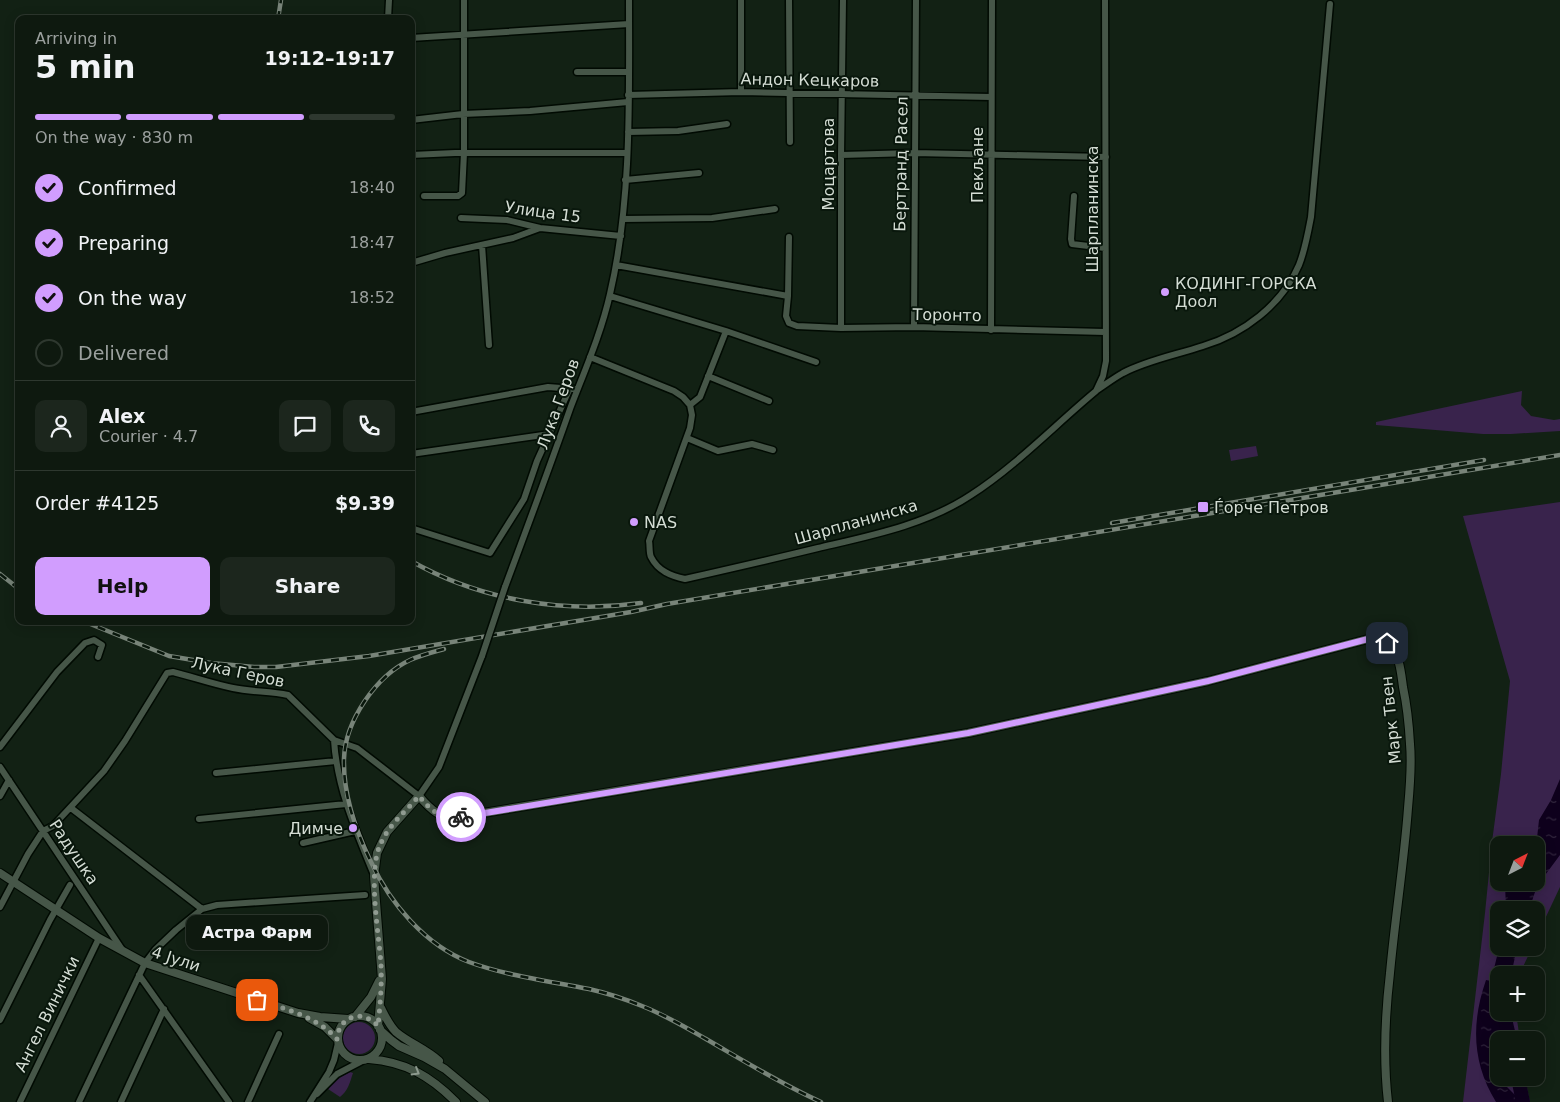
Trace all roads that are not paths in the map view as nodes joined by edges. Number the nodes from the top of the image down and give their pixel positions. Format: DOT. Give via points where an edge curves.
graph roads {
  1 [pos="389,0"];
  2 [pos="464,0"];
  3 [pos="629,0"];
  4 [pos="740,0"];
  5 [pos="789,0"];
  6 [pos="843,0"];
  7 [pos="916,0"];
  8 [pos="992,0"];
  9 [pos="1105,0"];
  10 [pos="1330,4"];
  11 [pos="388,15"];
  12 [pos="629,24"];
  13 [pos="464,34"];
  14 [pos="415,38"];
  15 [pos="577,72"];
  16 [pos="629,72"];
  17 [pos="741,92"];
  18 [pos="790,94"];
  19 [pos="842,94"];
  20 [pos="916,96"];
  21 [pos="991,97"];
  22 [pos="628,98"];
  23 [pos="463,114"];
  24 [pos="415,120"];
  25 [pos="727,124"];
  26 [pos="628,132"];
  27 [pos="790,142"];
  28 [pos="464,153"];
  29 [pos="914,153"];
  30 [pos="627,154"];
  31 [pos="415,155"];
  32 [pos="841,155"];
  33 [pos="991,155"];
  34 [pos="1106,157"];
  35 [pos="699,173"];
  36 [pos="625,180"];
  37 [pos="424,196"];
  38 [pos="1074,196"];
  39 [pos="775,209"];
  40 [pos="461,218"];
  41 [pos="623,219"];
  42 [pos="540,228"];
  43 [pos="621,236"];
  44 [pos="789,237"];
  45 [pos="482,245"];
  46 [pos="1105,248"];
  47 [pos="415,261"];
  48 [pos="616,265"];
  49 [pos="610,296"];
  50 [pos="788,296"];
  51 [pos="914,327"];
  52 [pos="842,328"];
  53 [pos="991,330"];
  54 [pos="726,331"];
  55 [pos="1105,332"];
  56 [pos="489,345"];
  57 [pos="590,357"];
  58 [pos="816,362"];
  59 [pos="708,376"];
  60 [pos="574,389"];
  61 [pos="1096,391"];
  62 [pos="769,401"];
  63 [pos="690,404"];
  64 [pos="415,411"];
  65 [pos="550,434"];
  66 [pos="687,438"];
  67 [pos="773,450"];
  68 [pos="415,453"];
  69 [pos="415,529"];
  70 [pos="98,657"];
  71 [pos="334,740"];
  72 [pos="0,747"];
  73 [pos="336,761"];
  74 [pos="0,767"];
  75 [pos="216,773"];
  76 [pos="9,780"];
  77 [pos="0,796"];
  78 [pos="419,796"];
  79 [pos="346,804"];
  80 [pos="72,808"];
  81 [pos="199,819"];
  82 [pos="43,831"];
  83 [pos="355,831"];
  84 [pos="303,843"];
  85 [pos="0,873"];
  86 [pos="374,876"];
  87 [pos="13,881"];
  88 [pos="70,885"];
  89 [pos="365,895"];
  90 [pos="0,907"];
  91 [pos="202,909"];
  92 [pos="56,911"];
  93 [pos="99,938"];
  94 [pos="124,953"];
  95 [pos="145,963"];
  96 [pos="381,967"];
  97 [pos="139,975"];
  98 [pos="380,1006"];
  99 [pos="164,1010"];
  100 [pos="298,1013"];
  101 [pos="352,1018"];
  102 [pos="0,1020"];
  103 [pos="379,1028"];
  104 [pos="279,1034"];
  105 [pos="337,1041"];
  106 [pos="366,1060"];
  107 [pos="445,1069"];
  108 [pos="311,1100"];
  109 [pos="20,1102"];
  110 [pos="79,1102"];
  111 [pos="121,1102"];
  112 [pos="229,1102"];
  113 [pos="248,1102"];
  114 [pos="456,1102"];
  115 [pos="485,1102"];
  116 [pos="1388,1102"];
  1 -- 11 [label="street"];
  2 -- 13 [label="street"];
  3 -- 12 [label="street, Лука Геров"];
  4 -- 17 [label="street"];
  5 -- 18 [label="street"];
  6 -- 19 [label="street, Моцартова"];
  7 -- 20 [label="street, Бертранд Расел"];
  8 -- 21 [label="street, Пекљане"];
  9 -- 34 [label="street, Шарпланинска"];
  10 -- 61 [label="street" via="1311,217 1299,265 1289,283 1271,306 1238,332 1138,366"];
  12 -- 13 [label="street"];
  12 -- 16 [label="street, Лука Геров"];
  13 -- 14 [label="street"];
  13 -- 23 [label="street"];
  15 -- 16 [label="street"];
  16 -- 22 [label="street, Лука Геров"];
  17 -- 18 [label="street, Андон Кецкаров"];
  17 -- 22 [label="street, Андон Кецкаров"];
  18 -- 19 [label="street, Андон Кецкаров"];
  18 -- 27 [label="street"];
  19 -- 20 [label="street, Андон Кецкаров"];
  19 -- 32 [label="street, Моцартова"];
  20 -- 21 [label="street, Андон Кецкаров"];
  20 -- 29 [label="street, Бертранд Расел"];
  21 -- 33 [label="street, Пекљане"];
  22 -- 23 [label="street, Андон Кецкаров" via="530,111"];
  22 -- 26 [label="street, Лука Геров"];
  23 -- 24 [label="street, Андон Кецкаров"];
  23 -- 28 [label="street"];
  25 -- 26 [label="street" via="678,131"];
  26 -- 30 [label="street, Лука Геров"];
  28 -- 30 [label="street"];
  28 -- 31 [label="street"];
  28 -- 37 [label="street" via="462,193 458,196"];
  29 -- 32 [label="street"];
  29 -- 33 [label="street"];
  29 -- 51 [label="street, Бертранд Расел"];
  30 -- 36 [label="street, Лука Геров"];
  32 -- 52 [label="street, Моцартова"];
  33 -- 34 [label="street"];
  33 -- 53 [label="street, Пекљане"];
  34 -- 46 [label="street, Шарпланинска"];
  35 -- 36 [label="street"];
  36 -- 41 [label="street, Лука Геров"];
  38 -- 46 [label="street" via="1072,244"];
  39 -- 41 [label="street" via="712,218"];
  40 -- 42 [label="street, Улица 15" via="507,220"];
  41 -- 43 [label="street, Лука Геров"];
  42 -- 43 [label="street, Улица 15"];
  42 -- 45 [label="street"];
  43 -- 48 [label="street, Лука Геров"];
  44 -- 50 [label="street"];
  45 -- 47 [label="street"];
  45 -- 56 [label="street"];
  46 -- 55 [label="street, Шарпланинска"];
  48 -- 49 [label="street, Лука Геров"];
  48 -- 50 [label="street"];
  49 -- 54 [label="street"];
  49 -- 57 [label="street, Лука Геров"];
  50 -- 52 [label="street, Торонто" via="786,316 789,323"];
  51 -- 52 [label="street, Торонто"];
  51 -- 53 [label="street, Торонто"];
  53 -- 55 [label="street, Торонто"];
  54 -- 58 [label="street"];
  54 -- 59 [label="street"];
  55 -- 61 [label="street, Шарпланинска" via="1105,369"];
  57 -- 60 [label="street, Лука Геров"];
  57 -- 63 [label="street" via="674,392"];
  59 -- 62 [label="street"];
  59 -- 63 [label="street" via="700,397"];
  60 -- 64 [label="street" via="548,388"];
  60 -- 65 [label="street"];
  60 -- 78 [label="street, Лука Геров, bridge" via="482,656 439,767"];
  61 -- 66 [label="street, Шарпланинска" via="999,474 970,496 941,511 862,538 685,580 670,576 661,569 651,557 650,541"];
  63 -- 66 [label="street, Шарпланинска" via="692,415"];
  65 -- 68 [label="street"];
  65 -- 69 [label="street" via="524,499 490,553"];
  66 -- 67 [label="street" via="718,451 752,444"];
  70 -- 72 [label="street" via="102,645 94,640 85,643 57,672"];
  71 -- 73 [label="street"];
  71 -- 78 [label="street, Лука Геров" via="357,748"];
  71 -- 80 [label="street, Лука Геров" via="288,695 231,688 167,673 115,756"];
  73 -- 75 [label="street"];
  73 -- 79 [label="street"];
  74 -- 76 [label="street, Радушка"];
  76 -- 77 [label="street"];
  76 -- 82 [label="street, Радушка"];
  78 -- 86 [label="street, Лука Геров" via="387,832 377,853"];
  78 -- 116 [label="street, Марк Твен" via="442,816 450,819 469,816 968,733 1208,681 1377,639 1387,643 1398,661 1407,707 1411,777 1389,974 1385,1032"];
  79 -- 81 [label="street"];
  79 -- 83 [label="street"];
  80 -- 82 [label="street" via="54,826"];
  80 -- 91 [label="street"];
  82 -- 87 [label="street"];
  82 -- 94 [label="street, Радушка"];
  83 -- 84 [label="street"];
  83 -- 86 [label="street"];
  85 -- 87 [label="street"];
  86 -- 96 [label="street, Лука Геров"];
  87 -- 90 [label="street"];
  87 -- 92 [label="street, 4 Јули"];
  88 -- 92 [label="street"];
  89 -- 91 [label="street" via="217,905"];
  91 -- 95 [label="street" via="154,950"];
  92 -- 93 [label="street, 4 Јули"];
  92 -- 102 [label="street"];
  93 -- 94 [label="street, 4 Јули"];
  93 -- 109 [label="street, Ангел Винички"];
  94 -- 95 [label="street, 4 Јули"];
  95 -- 97 [label="street"];
  95 -- 100 [label="street, 4 Јули"];
  96 -- 98 [label="street, Лука Геров"];
  96 -- 101 [label="street, Лука Геров" via="376,989"];
  97 -- 99 [label="street"];
  97 -- 110 [label="street"];
  98 -- 103 [label="street, Лука Геров"];
  98 -- 107 [label="street" via="396,1032 431,1054"];
  99 -- 111 [label="street"];
  99 -- 112 [label="street"];
  100 -- 101 [label="street, 4 Јули"];
  100 -- 105 [label="street, 4 Јули" via="322,1025"];
  101 -- 103 [label="street" via="368,1018"];
  101 -- 105 [label="street" via="340,1027"];
  103 -- 106 [label="street" via="381,1046"];
  103 -- 107 [label="street" via="399,1046"];
  104 -- 113 [label="street"];
  105 -- 106 [label="street" via="348,1058"];
  105 -- 108 [label="street" via="333,1064"];
  106 -- 108 [label="street" via="337,1074"];
  106 -- 114 [label="street, one-way" via="394,1062 413,1069"];
  107 -- 115 [label="street"];
}
